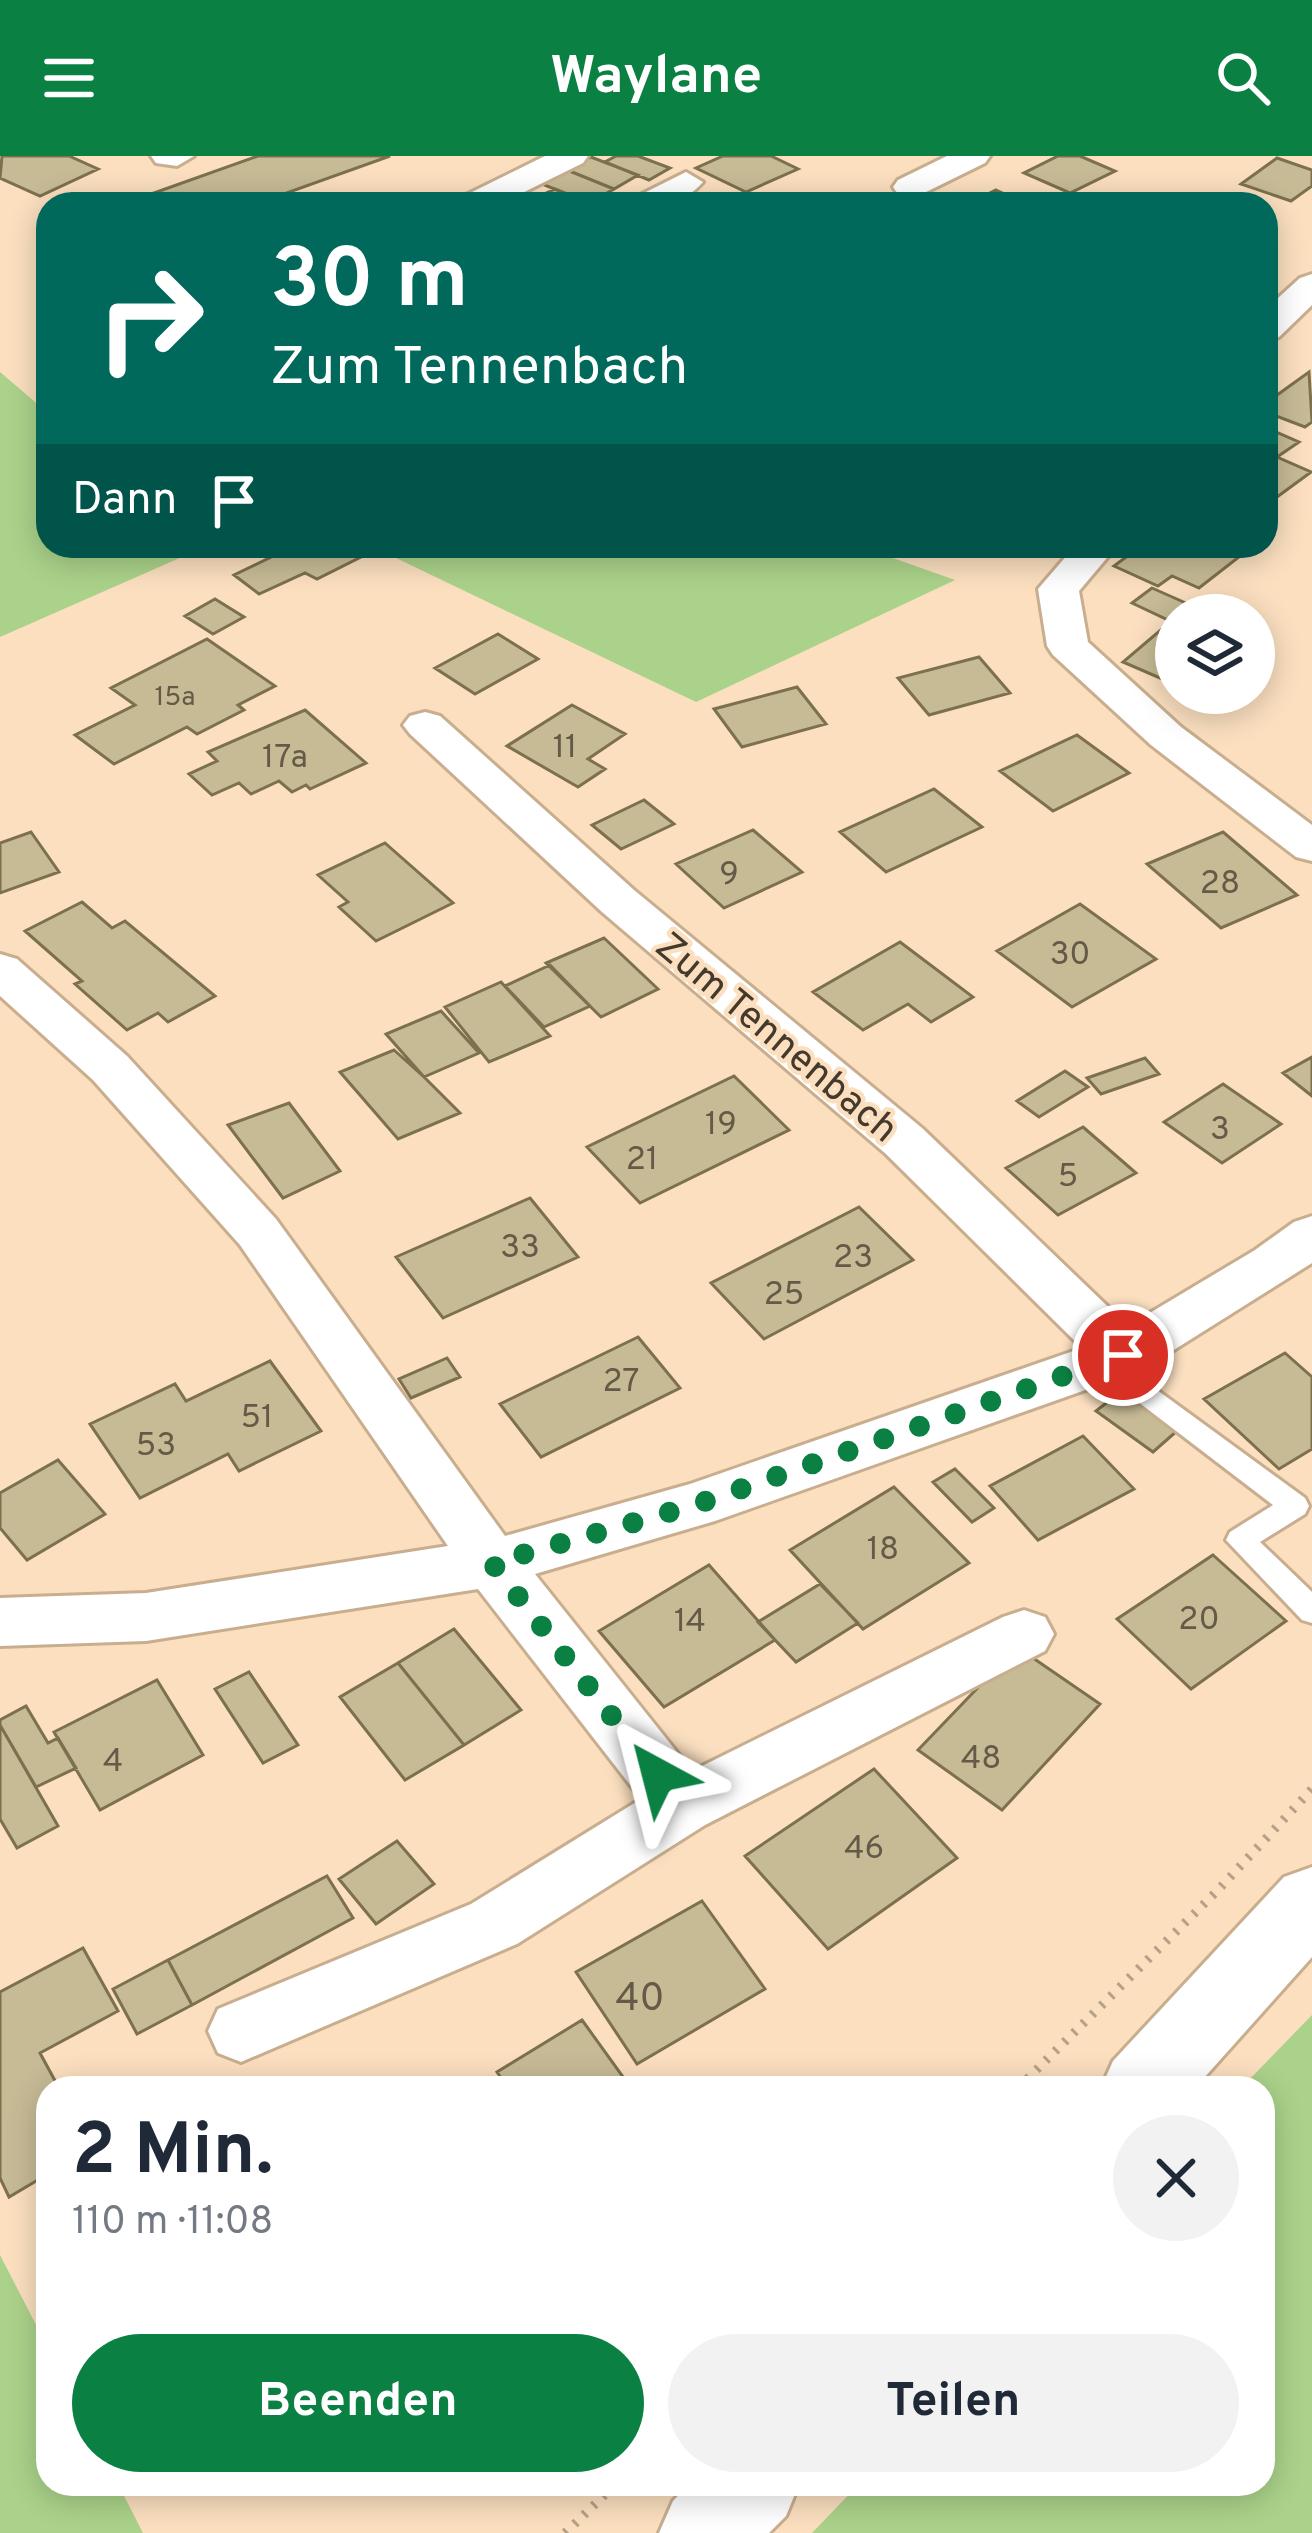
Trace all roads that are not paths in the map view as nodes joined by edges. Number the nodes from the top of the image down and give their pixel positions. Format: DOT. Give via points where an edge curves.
graph roads {
  1 [pos="168,156"];
  2 [pos="177,156"];
  3 [pos="571,156"];
  4 [pos="973,156"];
  5 [pos="686,182"];
  6 [pos="910,187"];
  7 [pos="498,192"];
  8 [pos="668,192"];
  9 [pos="1312,285"];
  10 [pos="1278,317"];
  11 [pos="1086,558"];
  12 [pos="425,724"];
  13 [pos="1312,847"];
  14 [pos="0,970"];
  15 [pos="1312,1235"];
  16 [pos="1114,1358"];
  17 [pos="492,1563"];
  18 [pos="1312,1611"];
  19 [pos="0,1622"];
  20 [pos="1024,1634"];
  21 [pos="683,1806"];
  22 [pos="1312,1902"];
  23 [pos="241,2031"];
  24 [pos="1153,2076"];
  25 [pos="742,2496"];
  26 [pos="704,2533"];
  1 -- 2 [label="street"];
  3 -- 7 [label="street"];
  4 -- 6 [label="street"];
  5 -- 8 [label="street"];
  9 -- 10 [label="street"];
  11 -- 13 [label="street" via="1058,589 1068,646 1166,736"];
  12 -- 16 [label="street, Zum Tennenbach" via="628,910 904,1141"];
  14 -- 17 [label="street" via="110,1068 258,1232"];
  15 -- 16 [label="street"];
  16 -- 17 [label="street" via="695,1505"];
  16 -- 18 [label="lane" via="1295,1506 1240,1540"];
  17 -- 19 [label="street" via="146,1618"];
  17 -- 21 [label="street"];
  20 -- 21 [label="street"];
  21 -- 23 [label="street" via="494,1924"];
  22 -- 24 [label="main road"];
  25 -- 26 [label="main road"];
}
